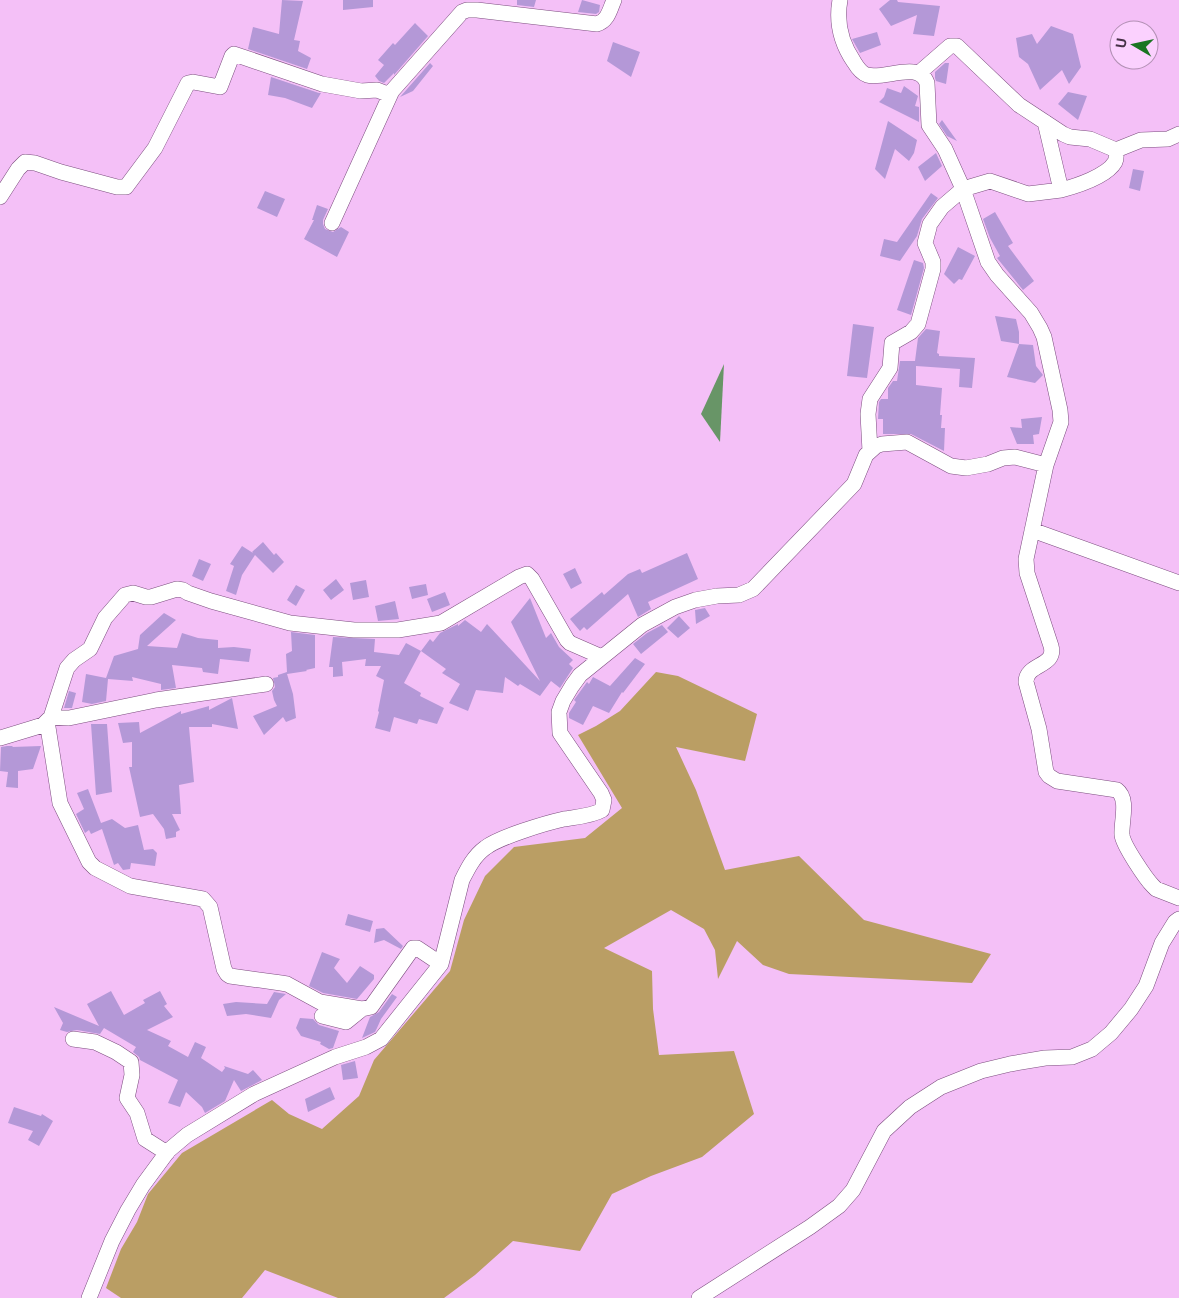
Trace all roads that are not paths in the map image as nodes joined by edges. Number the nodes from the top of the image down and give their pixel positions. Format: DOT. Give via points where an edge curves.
graph roads {
  1 [pos="614,0"];
  2 [pos="840,0"];
  3 [pos="919,73"];
  4 [pos="390,95"];
  5 [pos="1045,122"];
  6 [pos="1179,134"];
  7 [pos="1116,150"];
  8 [pos="963,189"];
  9 [pos="1061,190"];
  10 [pos="0,197"];
  11 [pos="332,223"];
  12 [pos="870,451"];
  13 [pos="1046,465"];
  14 [pos="1032,530"];
  15 [pos="1179,583"];
  16 [pos="602,658"];
  17 [pos="266,684"];
  18 [pos="49,719"];
  19 [pos="0,738"];
  20 [pos="1179,898"];
  21 [pos="1179,919"];
  22 [pos="441,964"];
  23 [pos="362,1009"];
  24 [pos="322,1016"];
  25 [pos="73,1039"];
  26 [pos="167,1153"];
  27 [pos="89,1298"];
  28 [pos="699,1298"];
  1 -- 4 [label="street" via="607,18 597,24 467,10 458,16"];
  2 -- 3 [label="street" via="839,30 845,50 863,72 874,75"];
  3 -- 5 [label="street" via="950,46 957,46 1014,100"];
  3 -- 8 [label="street" via="927,83 929,125 945,149"];
  4 -- 10 [label="street" via="377,90 362,91 322,84 234,54 220,87 188,83 155,148 126,187 25,162"];
  4 -- 11 [label="street"];
  5 -- 7 [label="street" via="1067,136 1090,138"];
  5 -- 9 [label="street"];
  6 -- 7 [label="street" via="1168,139 1142,140"];
  7 -- 9 [label="street" via="1116,160 1102,174"];
  8 -- 9 [label="street" via="990,181 1028,194"];
  8 -- 12 [label="street" via="942,207 927,232 925,243 933,269 918,324 911,332 892,342 890,368 870,400"];
  8 -- 13 [label="street" via="988,262 1031,313 1044,337 1061,422"];
  12 -- 13 [label="street" via="882,444 906,442 959,468 1015,457"];
  12 -- 16 [label="street" via="854,484 754,589 739,595 703,599 675,607 642,625"];
  13 -- 14 [label="street"];
  14 -- 15 [label="street"];
  14 -- 20 [label="street" via="1027,573 1052,654 1049,660 1029,672 1026,682 1046,772 1057,781 1120,792 1123,798 1122,835 1126,845 1156,889"];
  16 -- 18 [label="street" via="567,640 527,574 441,624 398,630 290,624 177,589 151,597 130,593 105,618 90,649 67,668"];
  16 -- 22 [label="street" via="580,675 559,712 560,733 601,794 604,800 602,810 548,823 493,842 484,849 462,880"];
  17 -- 18 [label="street"];
  18 -- 19 [label="street" via="33,728"];
  18 -- 23 [label="street" via="60,803 92,866 130,886 203,899 210,907 224,969 230,976 281,982 320,1002"];
  21 -- 28 [label="street" via="1162,943 1146,986 1131,1009 1092,1049 1072,1057 1045,1058 981,1071 941,1086 910,1107 884,1131 853,1190 839,1206"];
  22 -- 23 [label="street" via="413,948 371,1007"];
  22 -- 26 [label="street" via="381,1039 254,1094 187,1135"];
  23 -- 24 [label="street" via="346,1022"];
  25 -- 26 [label="street" via="95,1042 131,1062 127,1098 138,1113 145,1139"];
  26 -- 27 [label="street" via="128,1210"];
}
